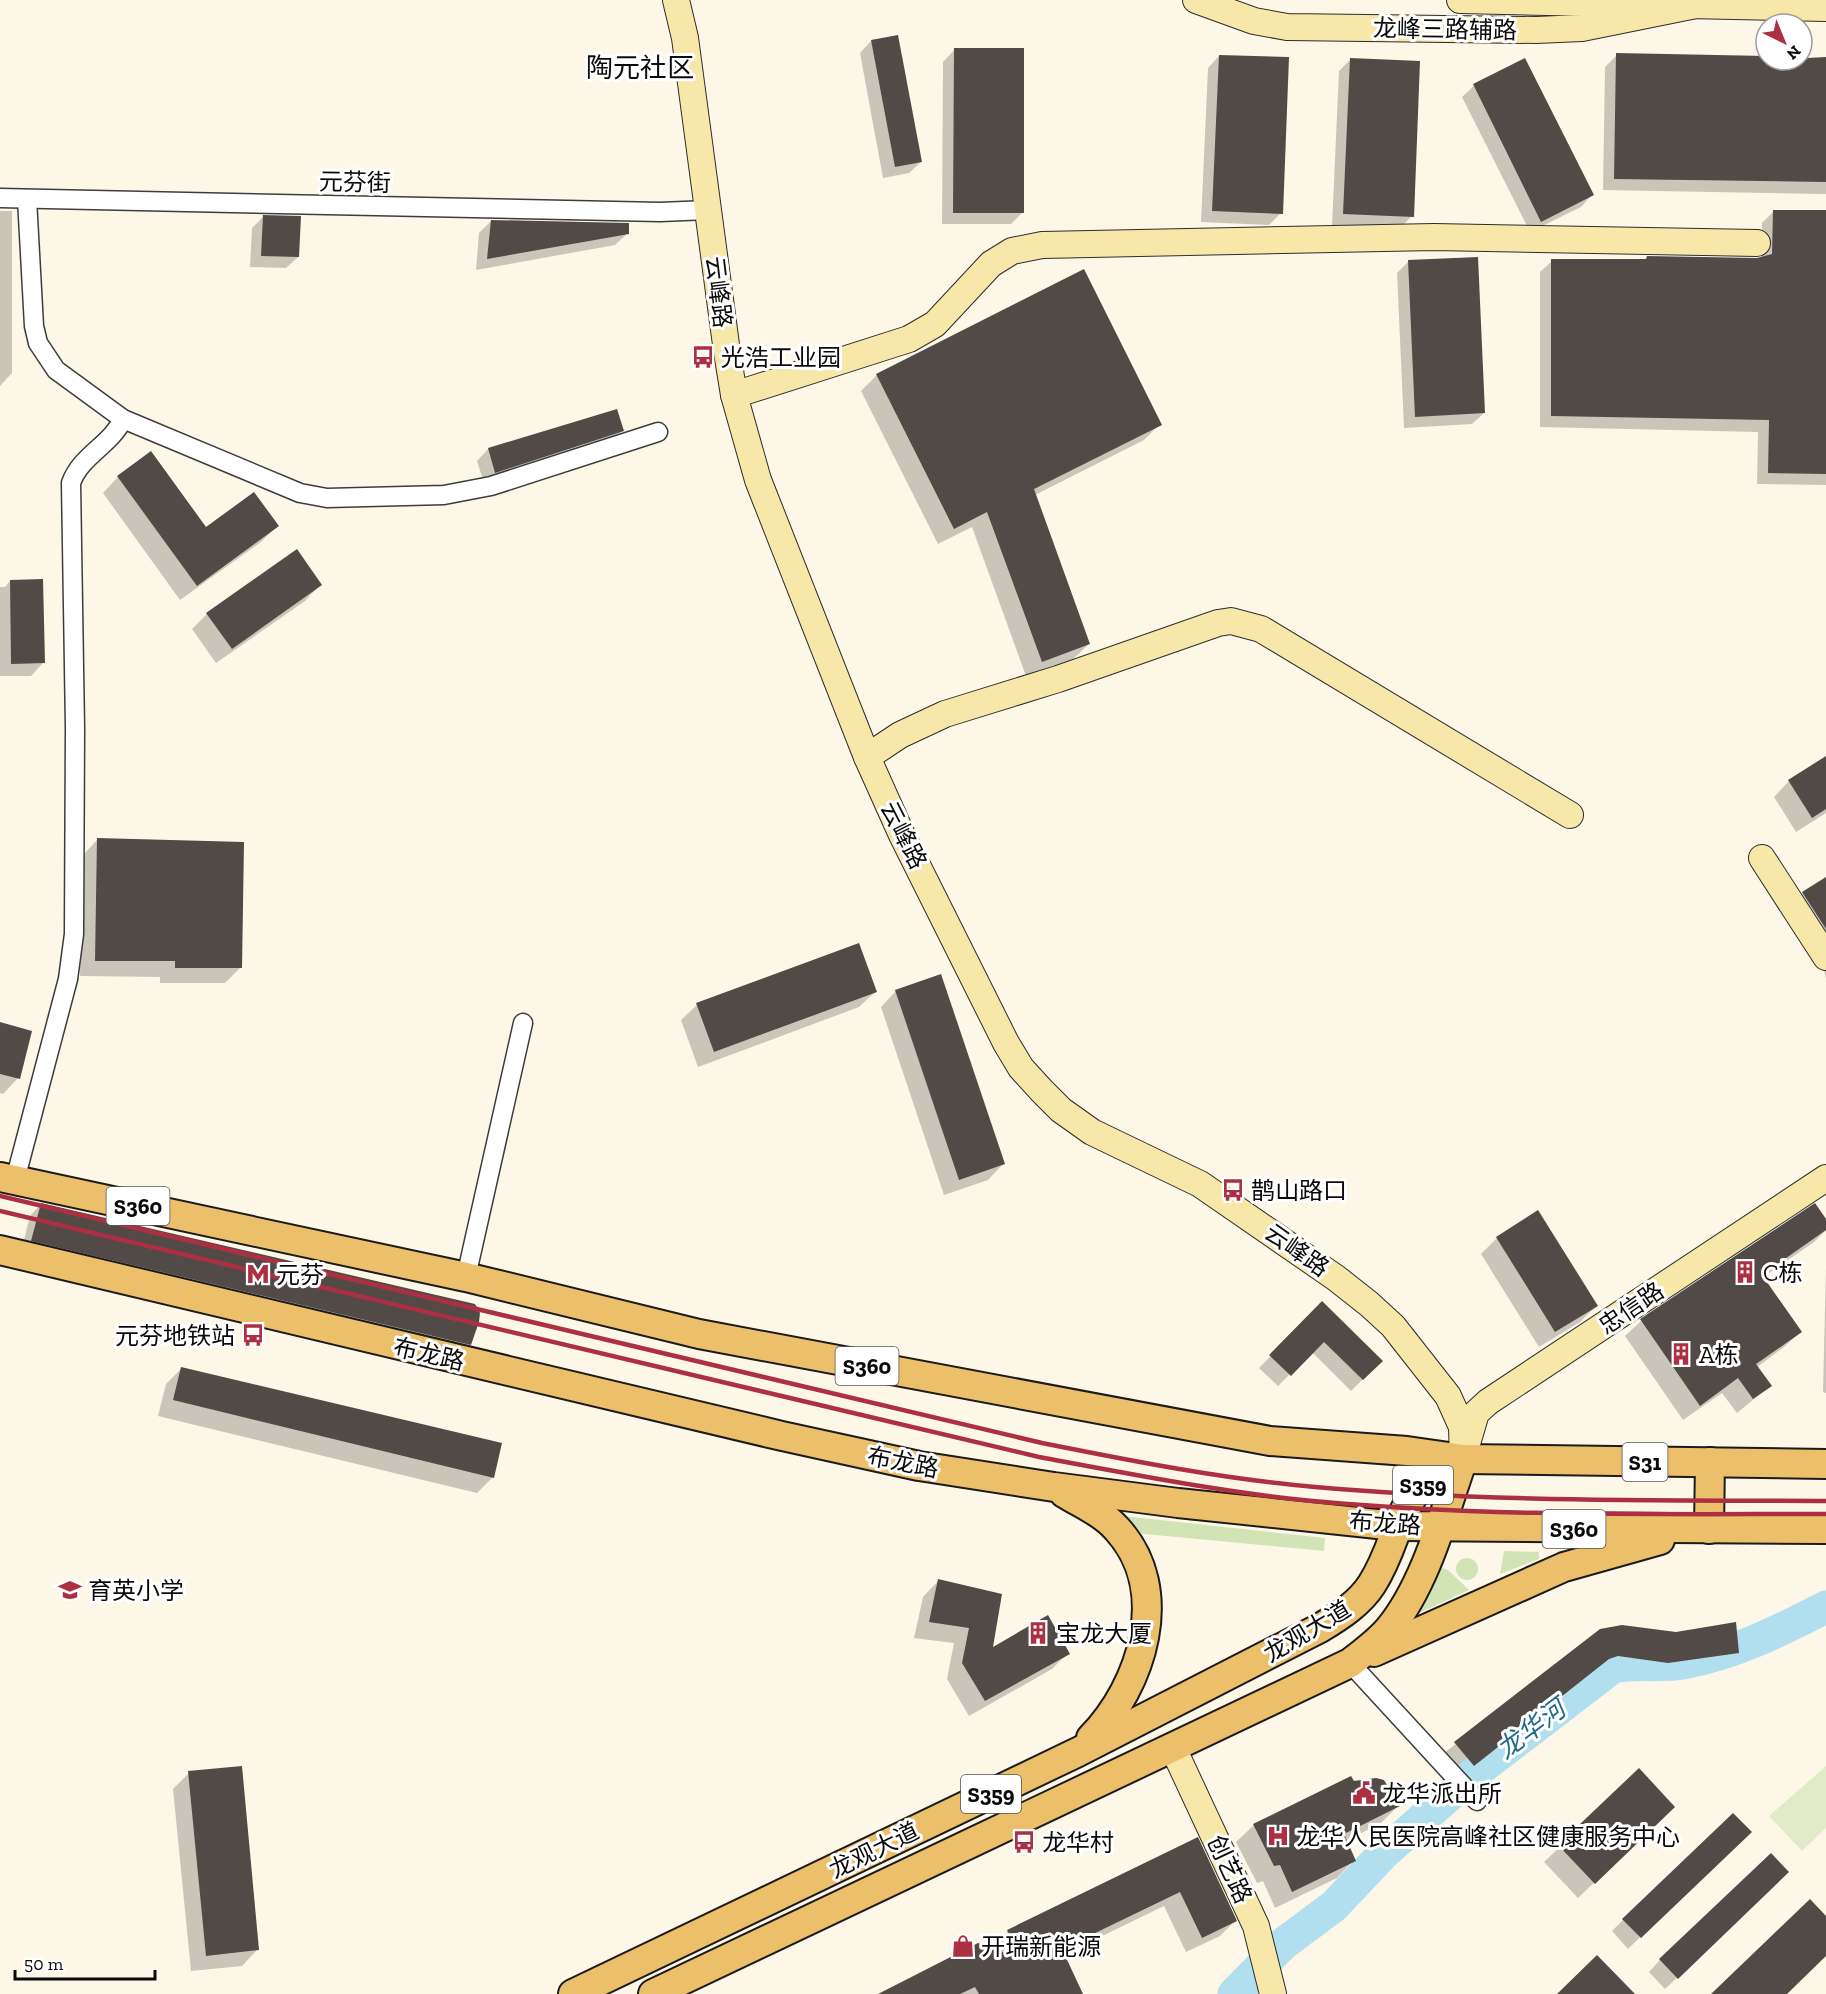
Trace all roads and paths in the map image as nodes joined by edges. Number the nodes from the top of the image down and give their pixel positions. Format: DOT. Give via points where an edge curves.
graph roads {
  1 [pos="676,0"];
  2 [pos="1196,0"];
  3 [pos="1461,0"];
  4 [pos="1696,5"];
  5 [pos="1826,8"];
  6 [pos="0,198"];
  7 [pos="27,199"];
  8 [pos="708,210"];
  9 [pos="1757,243"];
  10 [pos="734,395"];
  11 [pos="123,419"];
  12 [pos="658,432"];
  13 [pos="867,757"];
  14 [pos="1570,815"];
  15 [pos="1762,858"];
  16 [pos="1826,957"];
  17 [pos="523,1023"];
  18 [pos="1826,1178"];
  19 [pos="7,1179"];
  20 [pos="0,1250"];
  21 [pos="466,1278"];
  22 [pos="1463,1459"];
  23 [pos="1710,1462"];
  24 [pos="1826,1464"];
  25 [pos="1054,1487"];
  26 [pos="1396,1526"];
  27 [pos="1439,1527"];
  28 [pos="1709,1529"];
  29 [pos="1826,1529"];
  30 [pos="1350,1663"];
  31 [pos="1173,1748"];
  32 [pos="1078,1752"];
  33 [pos="1476,1800"];
  34 [pos="1273,1991"];
  35 [pos="573,1994"];
  36 [pos="653,1994"];
  1 -- 8 [label="street, 云峰路" via="685,38"];
  2 -- 4 [label="street, 龙峰三路辅路" via="1254,21 1287,27 1536,30 1593,26"];
  3 -- 4 [label="street"];
  4 -- 5 [label="street"];
  6 -- 7 [label="street, 元芬街"];
  7 -- 8 [label="street, 元芬街" via="660,213"];
  7 -- 11 [label="street" via="38,343 56,370"];
  8 -- 10 [label="street, 云峰路"];
  9 -- 10 [label="street" via="1434,237 1042,245 1012,251 991,264 936,324 909,339"];
  10 -- 13 [label="street, 云峰路" via="758,480"];
  11 -- 12 [label="street" via="300,493 350,499 444,495 491,486"];
  11 -- 19 [label="street" via="112,437 78,468 71,483 74,934 68,979"];
  13 -- 14 [label="street" via="900,735 945,714 1231,621 1261,628"];
  13 -- 22 [label="street, 云峰路" via="902,835 1021,1068 1061,1110 1092,1132 1200,1184 1369,1304 1393,1326 1448,1396 1462,1427"];
  15 -- 16 [label="street"];
  17 -- 21 [label="street"];
  18 -- 22 [label="street, 忠信路" via="1481,1407"];
  19 -- 21 [label="main road, S360"];
  20 -- 25 [label="main road, 布龙路 / S360" via="782,1436 919,1466"];
  21 -- 22 [label="main road, S360" via="699,1334 1117,1414 1270,1441"];
  22 -- 23 [label="main road, S31"];
  22 -- 26 [label="main road, 龙观大道 / S359" via="1427,1480"];
  22 -- 27 [label="main road, 龙观大道 / S359"];
  23 -- 24 [label="main road, S31"];
  23 -- 28 [label="main road"];
  25 -- 26 [label="main road, 布龙路 / S360"];
  25 -- 32 [label="main road" via="1104,1517 1122,1536 1141,1572 1146,1606 1143,1646 1132,1682 1112,1715"];
  26 -- 27 [label="main road, 布龙路 / S360"];
  26 -- 32 [label="main road, 龙观大道 / S359" via="1373,1583 1362,1598 1333,1620"];
  27 -- 28 [label="main road, 布龙路 / S360"];
  27 -- 30 [label="main road, 龙观大道 / S359" via="1414,1588 1396,1619 1376,1643"];
  28 -- 29 [label="main road, 布龙路"];
  28 -- 30 [label="main road" via="1564,1568"];
  30 -- 31 [label="main road, 龙观大道 / S359"];
  30 -- 33 [label="street"];
  31 -- 34 [label="street, 创艺路" via="1256,1926"];
  31 -- 36 [label="main road, 龙观大道 / S359"];
  32 -- 35 [label="main road, 龙观大道 / S359"];
}
